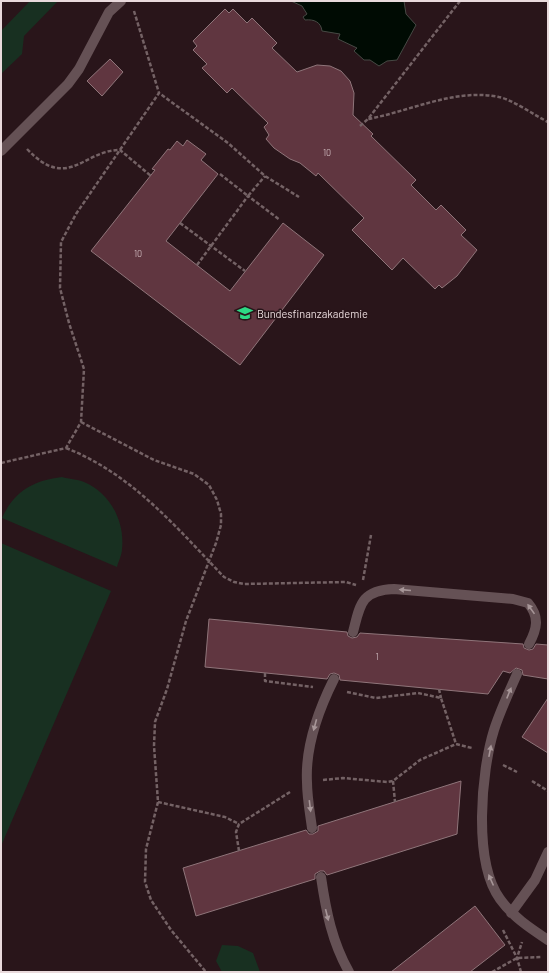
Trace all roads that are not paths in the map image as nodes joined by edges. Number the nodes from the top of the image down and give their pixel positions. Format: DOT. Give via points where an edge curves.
graph roads {
  1 [pos="121,1"];
  2 [pos="1,151"];
  3 [pos="354,632"];
  4 [pos="529,644"];
  5 [pos="517,674"];
  6 [pos="332,684"];
  7 [pos="312,828"];
  8 [pos="548,852"];
  9 [pos="321,877"];
  10 [pos="511,913"];
  11 [pos="548,940"];
  12 [pos="349,972"];
  1 -- 2 [label="lane" via="108,12 79,69 68,84"];
  4 -- 3 [label="lane, one-way" via="536,631 537,619 528,603 513,599 394,589 382,589 366,597 361,605"];
  10 -- 5 [label="lane, one-way" via="499,898 488,873 482,828 483,791 494,731"];
  6 -- 7 [label="lane, one-way" via="319,709 311,740 307,783"];
  8 -- 10 [label="lane" via="535,880"];
  9 -- 12 [label="lane, one-way" via="326,912 338,953"];
  10 -- 11 [label="lane"];
}
